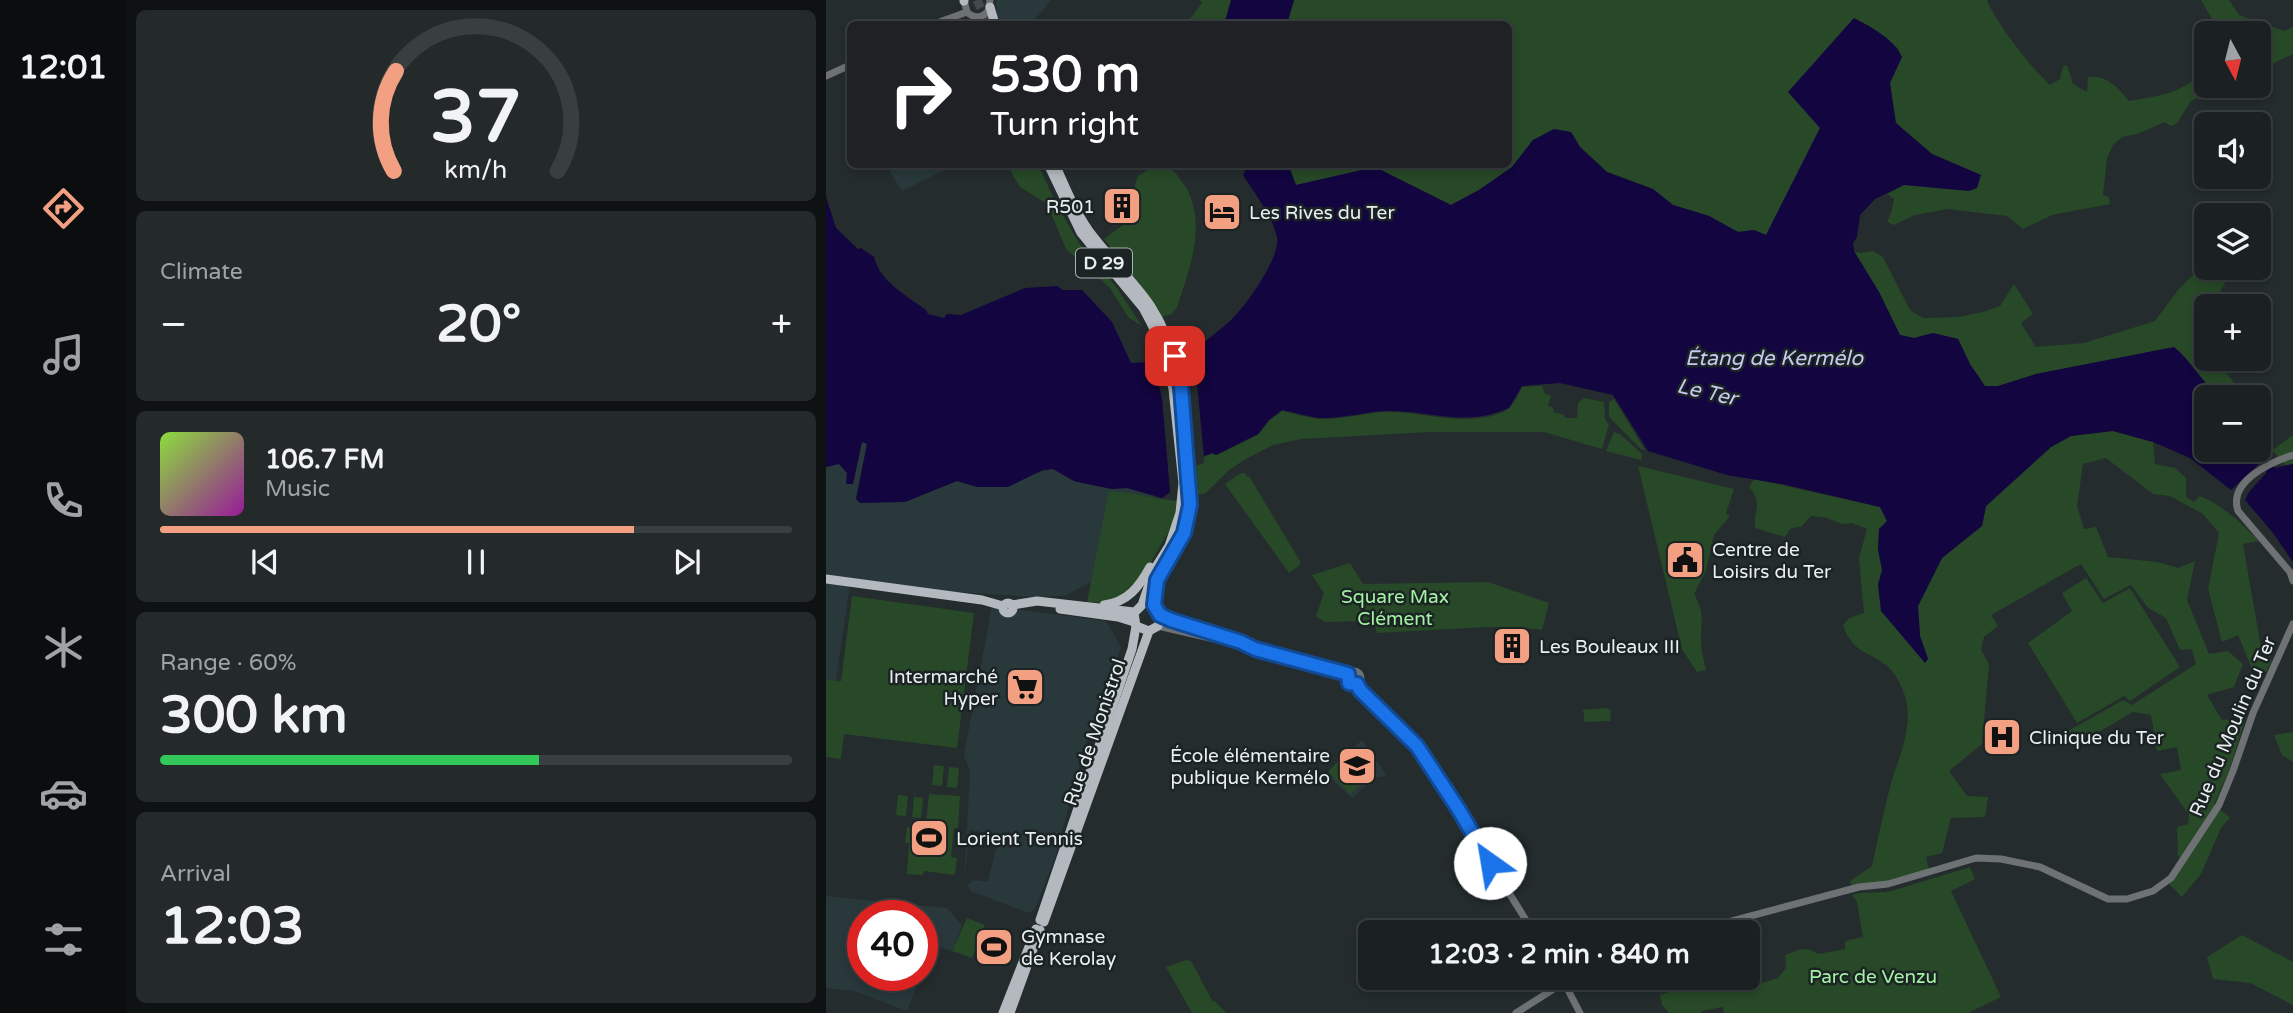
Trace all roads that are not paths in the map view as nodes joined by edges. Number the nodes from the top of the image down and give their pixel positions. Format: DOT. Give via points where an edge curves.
graph roads {
  1 [pos="964,0"];
  2 [pos="990,4"];
  3 [pos="969,14"];
  4 [pos="944,21"];
  5 [pos="975,21"];
  6 [pos="994,21"];
  7 [pos="847,66"];
  8 [pos="826,76"];
  9 [pos="1050,168"];
  10 [pos="1057,168"];
  11 [pos="1171,357"];
  12 [pos="2293,455"];
  13 [pos="1185,462"];
  14 [pos="1177,525"];
  15 [pos="826,579"];
  16 [pos="2293,581"];
  17 [pos="1154,605"];
  18 [pos="1009,606"];
  19 [pos="1095,607"];
  20 [pos="1160,615"];
  21 [pos="1137,616"];
  22 [pos="2293,624"];
  23 [pos="1153,629"];
  24 [pos="1251,647"];
  25 [pos="1526,920"];
  26 [pos="1735,920"];
  27 [pos="1040,925"];
  28 [pos="1549,990"];
  29 [pos="1566,990"];
  30 [pos="1006,1013"];
  31 [pos="1516,1013"];
  32 [pos="1580,1013"];
  1 -- 3 [label="street"];
  2 -- 3 [label="street" via="983,16"];
  2 -- 6 [label="main road"];
  3 -- 4 [label="street"];
  3 -- 5 [label="street"];
  7 -- 8 [label="street"];
  9 -- 11 [label="main road, D 29" via="1081,233 1143,308"];
  10 -- 11 [label="main road, D 29" via="1087,228 1165,331"];
  11 -- 13 [label="main road, D 29"];
  12 -- 16 [label="street" via="2263,467 2236,500 2237,508"];
  13 -- 14 [label="main road, D 29"];
  13 -- 17 [label="main road, D 29" via="1189,514 1177,547 1157,580"];
  14 -- 19 [label="main road" via="1137,589 1119,603"];
  14 -- 21 [label="main road, D 29"];
  15 -- 18 [label="main road"];
  17 -- 20 [label="main road"];
  17 -- 21 [label="main road"];
  18 -- 19 [label="main road" via="1037,601"];
  18 -- 21 [label="main road"];
  19 -- 21 [label="main road"];
  20 -- 23 [label="main road, Rue de Monistrol"];
  20 -- 24 [label="street"];
  21 -- 23 [label="main road"];
  21 -- 27 [label="main road, Rue de Monistrol" via="1132,649"];
  22 -- 26 [label="street, Rue du Moulin du Ter" via="2219,805 2171,878 2160,887 2142,896 2108,899 2040,867 1976,858"];
  23 -- 24 [label="street" via="1190,632"];
  23 -- 27 [label="main road, Rue de Monistrol"];
  24 -- 25 [label="street" via="1348,674 1359,673 1360,690 1417,746"];
  27 -- 30 [label="main road, Rue de Monistrol"];
  28 -- 31 [label="street"];
  29 -- 32 [label="street"];
}
